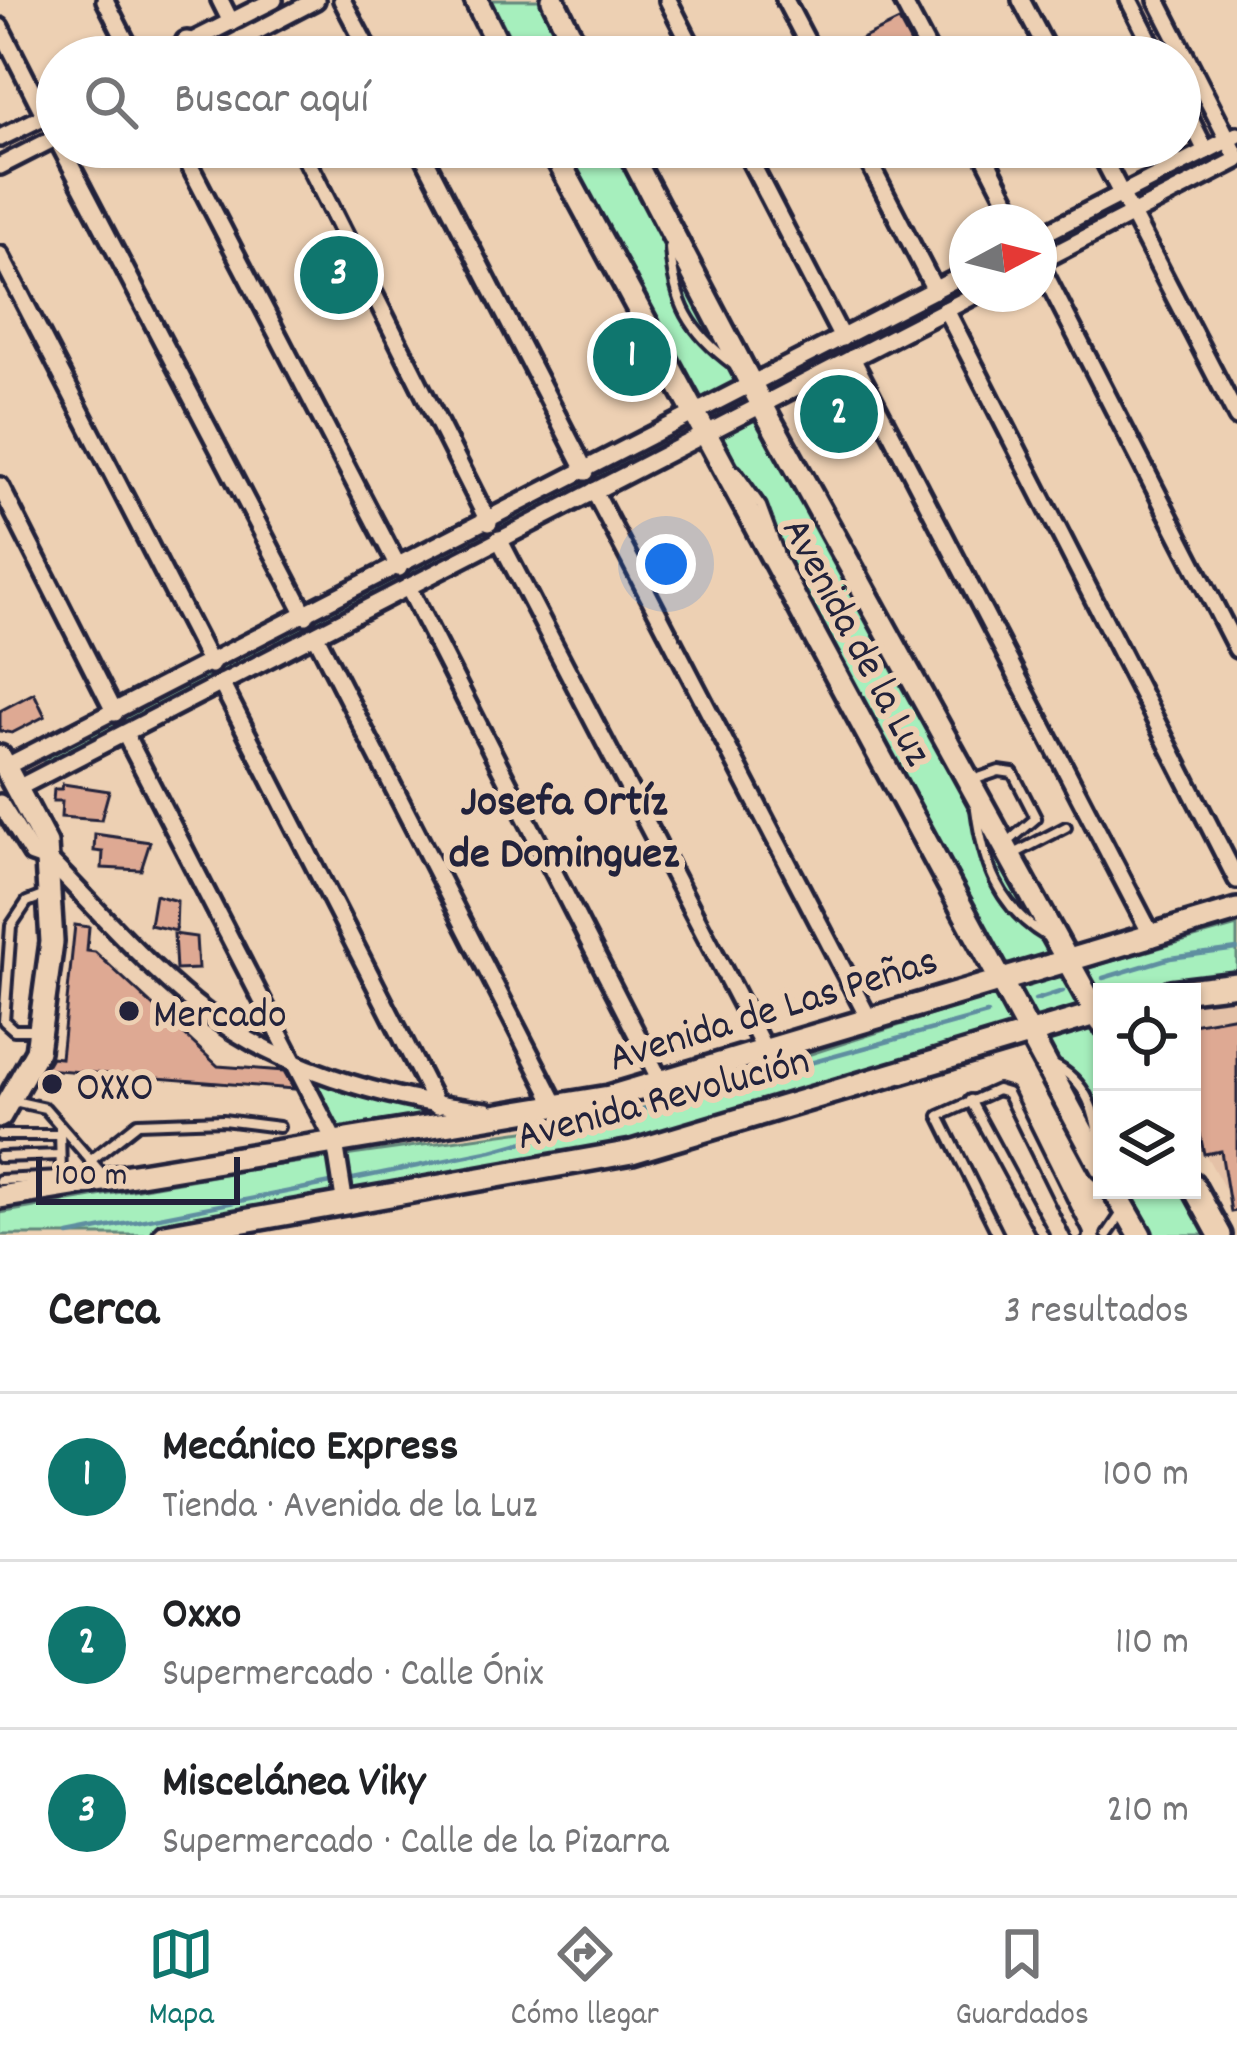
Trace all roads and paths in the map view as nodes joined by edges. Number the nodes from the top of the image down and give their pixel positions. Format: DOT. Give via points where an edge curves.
graph roads {
  1 [pos="105,0"];
  2 [pos="220,0"];
  3 [pos="274,0"];
  4 [pos="316,0"];
  5 [pos="342,0"];
  6 [pos="476,0"];
  7 [pos="553,0"];
  8 [pos="668,0"];
  9 [pos="785,0"];
  10 [pos="902,0"];
  11 [pos="1021,0"];
  12 [pos="1129,0"];
  13 [pos="1157,0"];
  14 [pos="231,22"];
  15 [pos="0,27"];
  16 [pos="123,36"];
  17 [pos="211,36"];
  18 [pos="246,36"];
  19 [pos="360,36"];
  20 [pos="494,36"];
  21 [pos="571,36"];
  22 [pos="686,36"];
  23 [pos="804,36"];
  24 [pos="921,36"];
  25 [pos="1040,36"];
  26 [pos="1147,36"];
  27 [pos="1177,36"];
  28 [pos="1201,80"];
  29 [pos="36,88"];
  30 [pos="36,120"];
  31 [pos="0,138"];
  32 [pos="1233,138"];
  33 [pos="1201,139"];
  34 [pos="36,148"];
  35 [pos="1207,151"];
  36 [pos="1201,154"];
  37 [pos="1237,158"];
  38 [pos="0,166"];
  39 [pos="73,168"];
  40 [pos="191,168"];
  41 [pos="311,168"];
  42 [pos="430,168"];
  43 [pos="562,168"];
  44 [pos="638,168"];
  45 [pos="754,168"];
  46 [pos="872,168"];
  47 [pos="991,168"];
  48 [pos="1108,168"];
  49 [pos="1172,168"];
  50 [pos="1121,193"];
  51 [pos="1009,204"];
  52 [pos="1132,214"];
  53 [pos="1057,227"];
  54 [pos="1057,253"];
  55 [pos="0,254"];
  56 [pos="949,283"];
  57 [pos="935,290"];
  58 [pos="1057,297"];
  59 [pos="949,308"];
  60 [pos="946,310"];
  61 [pos="842,338"];
  62 [pos="852,358"];
  63 [pos="748,397"];
  64 [pos="1237,417"];
  65 [pos="700,423"];
  66 [pos="586,472"];
  67 [pos="0,486"];
  68 [pos="594,491"];
  69 [pos="489,523"];
  70 [pos="500,539"];
  71 [pos="399,568"];
  72 [pos="408,586"];
  73 [pos="306,616"];
  74 [pos="269,636"];
  75 [pos="316,636"];
  76 [pos="1237,649"];
  77 [pos="279,653"];
  78 [pos="211,665"];
  79 [pos="221,683"];
  80 [pos="115,713"];
  81 [pos="125,734"];
  82 [pos="3,762"];
  83 [pos="971,785"];
  84 [pos="8,796"];
  85 [pos="1066,827"];
  86 [pos="1007,850"];
  87 [pos="49,860"];
  88 [pos="1237,880"];
  89 [pos="50,893"];
  90 [pos="1237,910"];
  91 [pos="1153,938"];
  92 [pos="1056,956"];
  93 [pos="1003,978"];
  94 [pos="1237,984"];
  95 [pos="1201,985"];
  96 [pos="1093,1012"];
  97 [pos="1093,1017"];
  98 [pos="870,1021"];
  99 [pos="1033,1029"];
  100 [pos="42,1030"];
  101 [pos="766,1052"];
  102 [pos="298,1066"];
  103 [pos="662,1084"];
  104 [pos="970,1100"];
  105 [pos="556,1105"];
  106 [pos="4,1106"];
  107 [pos="437,1106"];
  108 [pos="496,1112"];
  109 [pos="279,1127"];
  110 [pos="60,1130"];
  111 [pos="0,1135"];
  112 [pos="337,1151"];
  113 [pos="1093,1153"];
  114 [pos="60,1155"];
  115 [pos="0,1157"];
  116 [pos="90,1161"];
  117 [pos="107,1179"];
  118 [pos="0,1180"];
  119 [pos="60,1182"];
  120 [pos="0,1197"];
  121 [pos="344,1197"];
  122 [pos="1120,1199"];
  123 [pos="1200,1199"];
  124 [pos="165,1235"];
  125 [pos="998,1235"];
  126 [pos="1043,1235"];
  127 [pos="1077,1235"];
  128 [pos="1107,1235"];
  129 [pos="1140,1235"];
  130 [pos="1220,1235"];
  1 -- 16 [label="street"];
  2 -- 14 [label="street"];
  3 -- 14 [label="street"];
  4 -- 18 [label="street"];
  5 -- 19 [label="street"];
  6 -- 20 [label="main road"];
  7 -- 21 [label="main road"];
  8 -- 22 [label="street"];
  9 -- 23 [label="street"];
  10 -- 24 [label="street"];
  11 -- 25 [label="street"];
  12 -- 26 [label="street"];
  13 -- 27 [label="street"];
  14 -- 17 [label="street"];
  15 -- 29 [label="street"];
  28 -- 32 [label="street"];
  30 -- 31 [label="street"];
  32 -- 35 [label="street"];
  32 -- 37 [label="street"];
  33 -- 35 [label="street"];
  34 -- 38 [label="street"];
  35 -- 36 [label="street"];
  37 -- 52 [label="street"];
  39 -- 73 [label="street"];
  40 -- 71 [label="street"];
  41 -- 69 [label="street"];
  42 -- 66 [label="street"];
  43 -- 65 [label="main road, Avenida de la Luz"];
  44 -- 63 [label="main road, Avenida de la Luz"];
  45 -- 61 [label="street"];
  46 -- 57 [label="street"];
  47 -- 51 [label="street"];
  48 -- 50 [label="street"];
  49 -- 50 [label="street"];
  50 -- 52 [label="street"];
  50 -- 53 [label="street"];
  52 -- 54 [label="street"];
  52 -- 64 [label="street"];
  55 -- 78 [label="street"];
  56 -- 57 [label="street"];
  57 -- 61 [label="street"];
  58 -- 76 [label="street"];
  59 -- 60 [label="street"];
  60 -- 62 [label="street"];
  60 -- 88 [label="street"];
  61 -- 63 [label="street"];
  62 -- 63 [label="street"];
  62 -- 91 [label="street"];
  63 -- 65 [label="street"];
  63 -- 65 [label="street" via="727,398"];
  63 -- 83 [label="main road, Avenida de la Luz"];
  65 -- 66 [label="street"];
  65 -- 68 [label="street"];
  65 -- 93 [label="main road, Avenida de la Luz"];
  66 -- 69 [label="street"];
  67 -- 80 [label="street"];
  68 -- 70 [label="street"];
  68 -- 98 [label="street"];
  69 -- 71 [label="street"];
  70 -- 72 [label="street"];
  70 -- 101 [label="street"];
  71 -- 73 [label="street"];
  72 -- 75 [label="street"];
  72 -- 103 [label="street"];
  73 -- 74 [label="street"];
  74 -- 77 [label="street"];
  74 -- 78 [label="street"];
  75 -- 77 [label="street"];
  75 -- 105 [label="street"];
  77 -- 79 [label="street"];
  78 -- 80 [label="street"];
  79 -- 81 [label="street"];
  79 -- 107 [label="street"];
  80 -- 82 [label="street"];
  81 -- 84 [label="street"];
  81 -- 102 [label="street"];
  82 -- 84 [label="main road"];
  83 -- 86 [label="main road, Avenida de la Luz"];
  83 -- 86 [label="lane" via="1013,773 1035,812 1035,824"];
  83 -- 92 [label="lane" via="982,857 1014,917"];
  84 -- 87 [label="main road"];
  85 -- 86 [label="lane"];
  86 -- 92 [label="main road, Avenida de la Luz"];
  87 -- 89 [label="main road"];
  87 -- 102 [label="street" via="194,1003"];
  89 -- 100 [label="main road"];
  89 -- 100 [label="lane" via="27,902 11,926 4,1012 7,1027"];
  90 -- 91 [label="main road, Avenida de Las Peñas"];
  91 -- 92 [label="main road, Avenida de Las Peñas"];
  92 -- 93 [label="main road, Avenida de Las Peñas"];
  92 -- 96 [label="main road, Avenida de la Luz"];
  93 -- 98 [label="main road, Avenida de Las Peñas"];
  93 -- 99 [label="main road, Avenida de la Luz"];
  94 -- 95 [label="main road"];
  97 -- 99 [label="main road, Avenida Revolución"];
  98 -- 101 [label="main road, Avenida de Las Peñas"];
  99 -- 113 [label="main road, Avenida de la Luz" via="1040,1058"];
  99 -- 121 [label="main road, Avenida Revolución" via="632,1152"];
  100 -- 106 [label="main road"];
  101 -- 103 [label="main road, Avenida de Las Peñas"];
  102 -- 107 [label="street"];
  102 -- 112 [label="street"];
  103 -- 105 [label="main road, Avenida de Las Peñas"];
  104 -- 125 [label="lane" via="942,1111 940,1122"];
  104 -- 126 [label="lane"];
  104 -- 127 [label="lane" via="1007,1093"];
  105 -- 108 [label="main road, Avenida de Las Peñas"];
  106 -- 110 [label="lane" via="45,1108"];
  107 -- 108 [label="street"];
  108 -- 112 [label="main road, Avenida de Las Peñas"];
  109 -- 116 [label="lane" via="138,1124"];
  110 -- 111 [label="lane"];
  110 -- 114 [label="lane"];
  110 -- 116 [label="lane"];
  112 -- 117 [label="main road, Avenida de Las Peñas"];
  112 -- 121 [label="street"];
  114 -- 115 [label="lane"];
  114 -- 119 [label="lane"];
  116 -- 117 [label="lane"];
  117 -- 119 [label="main road, Avenida de Las Peñas"];
  118 -- 119 [label="lane"];
  119 -- 120 [label="main road, Avenida de Las Peñas"];
  121 -- 124 [label="main road, Avenida Revolución"];
  122 -- 128 [label="lane"];
  122 -- 129 [label="main road"];
  123 -- 130 [label="main road"];
}
